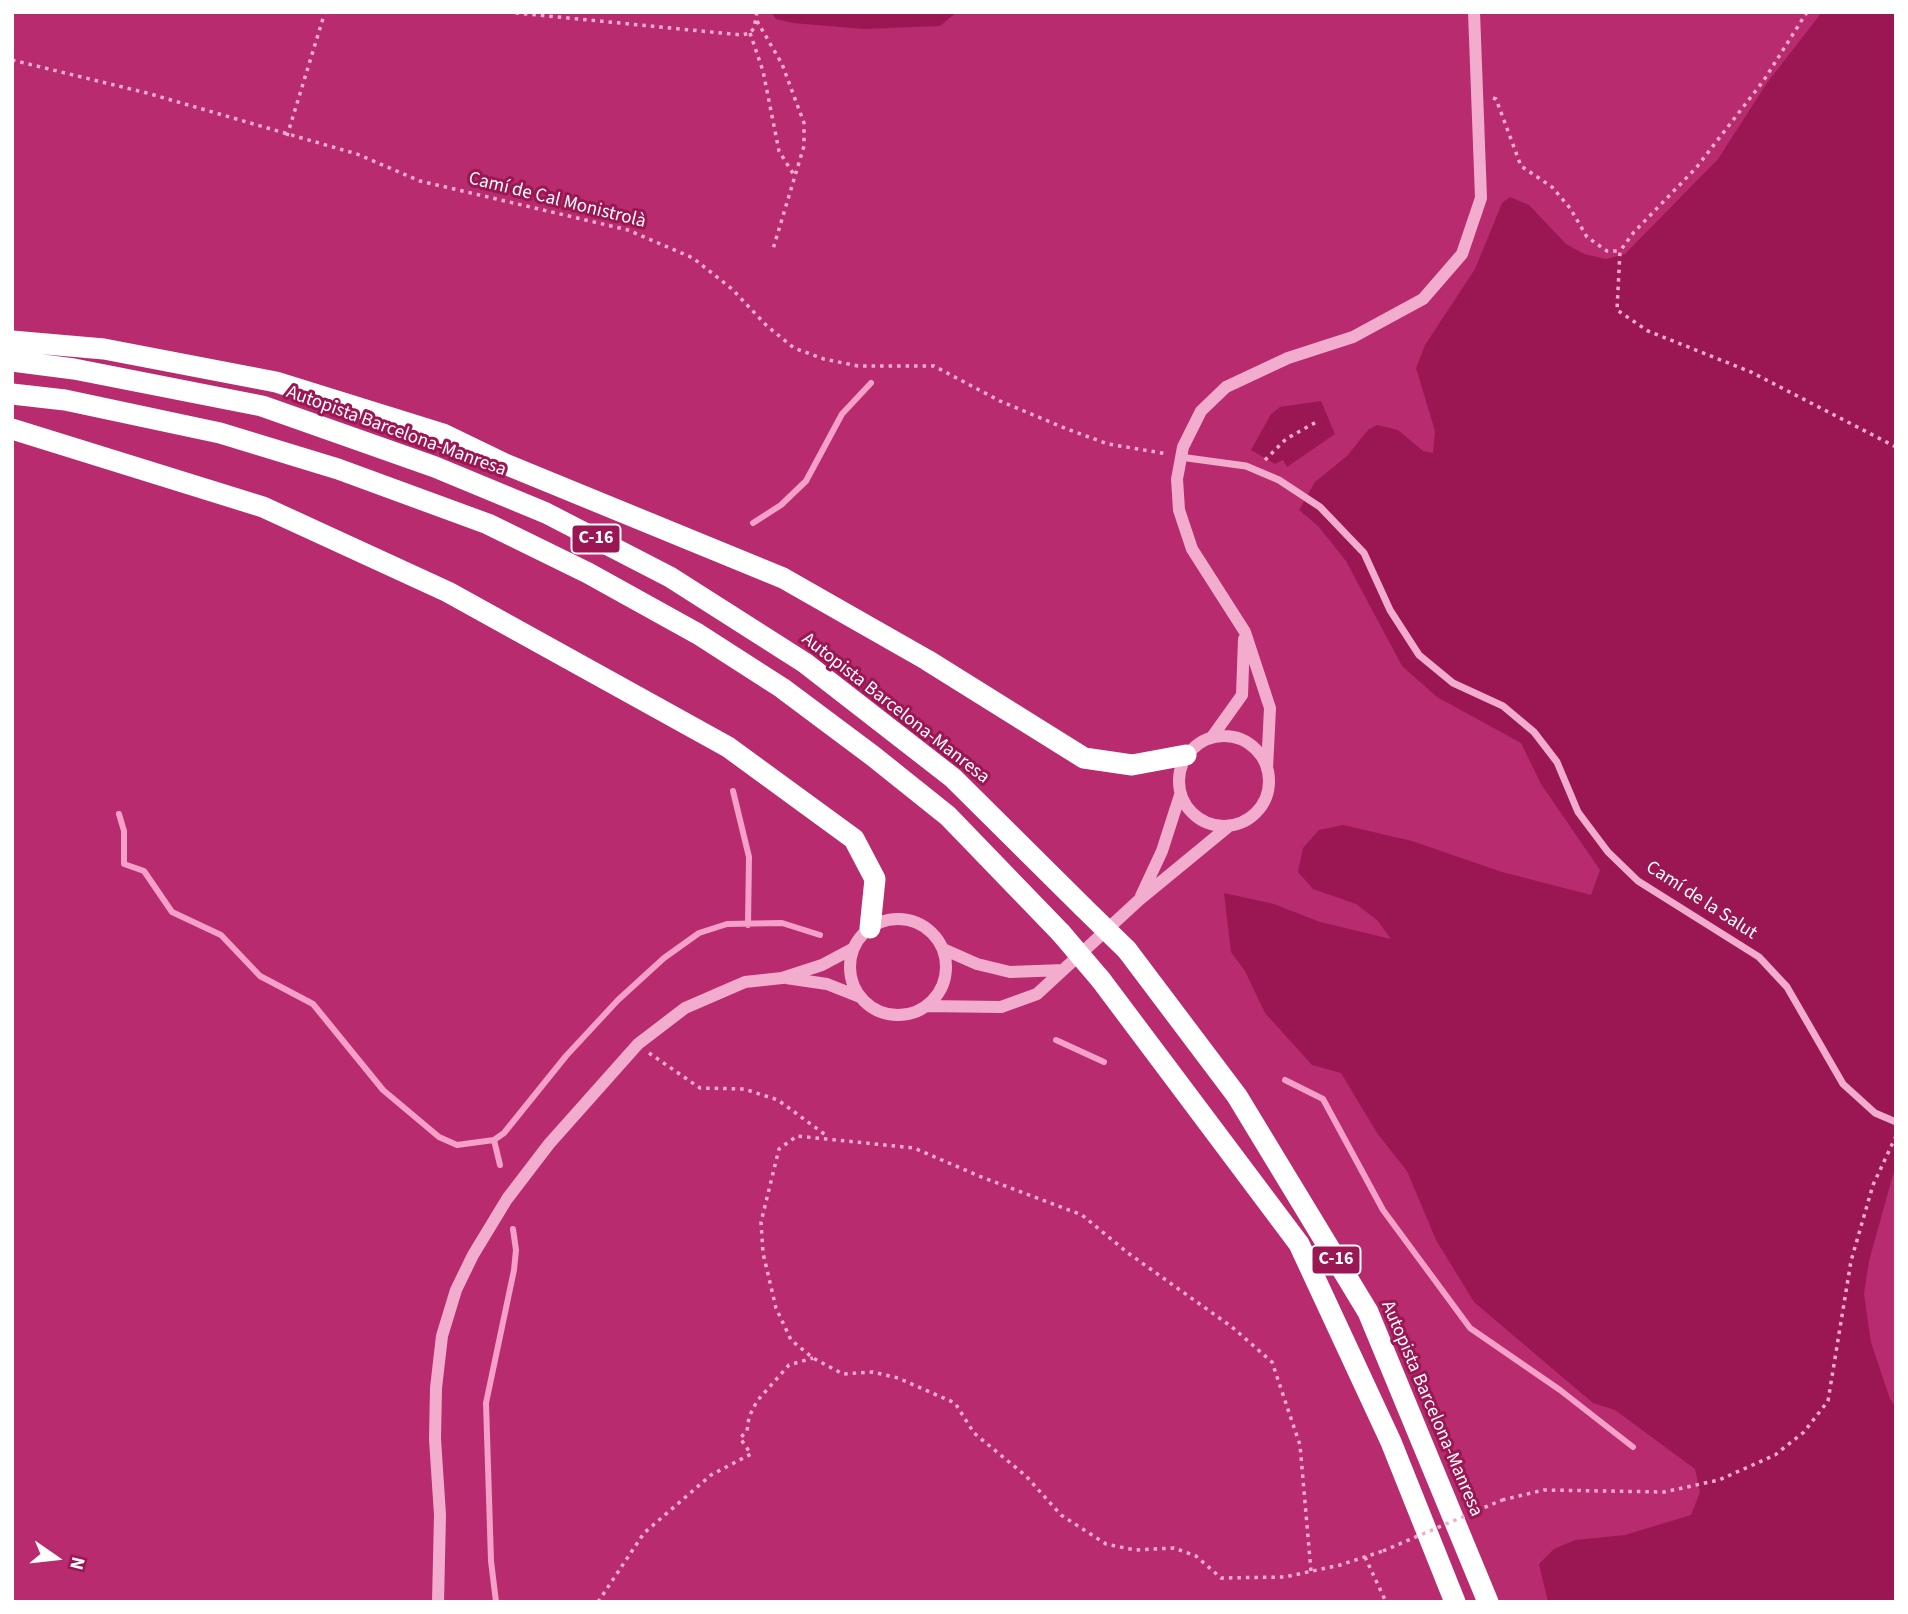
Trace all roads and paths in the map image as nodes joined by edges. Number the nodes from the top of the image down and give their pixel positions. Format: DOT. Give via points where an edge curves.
graph roads {
  1 [pos="325,12"];
  2 [pos="507,12"];
  3 [pos="757,12"];
  4 [pos="1474,12"];
  5 [pos="1807,12"];
  6 [pos="757,21"];
  7 [pos="750,33"];
  8 [pos="12,60"];
  9 [pos="1477,94"];
  10 [pos="287,136"];
  11 [pos="794,175"];
  12 [pos="773,249"];
  13 [pos="1620,251"];
  14 [pos="12,341"];
  15 [pos="12,361"];
  16 [pos="12,394"];
  17 [pos="1318,421"];
  18 [pos="12,429"];
  19 [pos="1896,447"];
  20 [pos="1180,457"];
  21 [pos="1258,471"];
  22 [pos="1245,632"];
  23 [pos="1212,737"];
  24 [pos="1186,755"];
  25 [pos="1267,769"];
  26 [pos="1180,795"];
  27 [pos="1229,826"];
  28 [pos="1139,900"];
  29 [pos="870,928"];
  30 [pos="854,948"];
  31 [pos="943,949"];
  32 [pos="1063,970"];
  33 [pos="782,978"];
  34 [pos="860,997"];
  35 [pos="926,1006"];
  36 [pos="638,1044"];
  37 [pos="1896,1122"];
  38 [pos="1896,1136"];
  39 [pos="829,1138"];
  40 [pos="813,1358"];
  41 [pos="1365,1557"];
  42 [pos="1311,1571"];
  43 [pos="438,1602"];
  44 [pos="598,1602"];
  45 [pos="1386,1602"];
  46 [pos="1455,1602"];
  47 [pos="1488,1602"];
  1 -- 10 [label="path"];
  2 -- 7 [label="path"];
  3 -- 6 [label="path"];
  4 -- 9 [label="street"];
  5 -- 13 [label="path" via="1764,80 1696,168"];
  6 -- 7 [label="path"];
  6 -- 11 [label="path" via="782,64 804,123 804,146"];
  7 -- 11 [label="path" via="763,71 779,151"];
  8 -- 10 [label="path, Camí de Cal Monistrolà" via="147,93"];
  9 -- 13 [label="path" via="1496,99 1521,166 1552,187 1587,237 1607,251"];
  9 -- 20 [label="street" via="1480,198 1462,254 1423,299 1353,337 1288,358 1226,387 1201,411"];
  10 -- 20 [label="path, Camí de Cal Monistrolà" via="357,155 431,184 628,230 693,258 794,348 824,359 858,366 934,366 1000,401 1098,440"];
  11 -- 12 [label="path"];
  13 -- 19 [label="path" via="1617,310 1648,331 1751,372"];
  14 -- 24 [label="highway" via="104,349 276,382 443,434 783,578 927,660 1084,758 1132,765"];
  15 -- 47 [label="highway, Autopista Barcelona-Manresa / C-16, bridge" via="262,407 435,467 558,520 670,578 805,663 953,779 1127,950 1237,1096 1368,1312"];
  16 -- 46 [label="highway, C-16, bridge" via="65,400 233,437 338,469 488,524 708,640 782,688 948,816 1101,980 1299,1244 1391,1442"];
  17 -- 21 [label="path" via="1286,439"];
  18 -- 29 [label="highway" via="262,508 448,592 728,747 854,839 875,879"];
  20 -- 21 [label="street, Camí de la Salut"];
  20 -- 22 [label="street" via="1180,510 1192,549"];
  21 -- 37 [label="street, Camí de la Salut" via="1320,507 1364,553 1419,655 1453,683 1503,706 1534,733 1557,762 1578,812 1608,852 1638,881 1759,957 1787,986 1843,1084 1875,1113"];
  22 -- 23 [label="street" via="1242,695"];
  22 -- 25 [label="street" via="1270,708"];
  23 -- 24 [label="street"];
  23 -- 25 [label="street" via="1246,741"];
  24 -- 26 [label="street" via="1179,774"];
  25 -- 27 [label="street" via="1268,788 1262,806 1248,820"];
  26 -- 27 [label="street" via="1199,820"];
  26 -- 28 [label="street" via="1162,851"];
  27 -- 28 [label="street"];
  28 -- 32 [label="street"];
  29 -- 30 [label="street"];
  29 -- 31 [label="street" via="890,920 911,921 930,931"];
  30 -- 33 [label="street"];
  30 -- 34 [label="street" via="850,973"];
  31 -- 32 [label="street" via="1010,972"];
  31 -- 35 [label="street" via="944,980"];
  32 -- 35 [label="street" via="1037,994 1001,1007"];
  33 -- 34 [label="street" via="827,984"];
  33 -- 36 [label="street" via="745,982 685,1008"];
  34 -- 35 [label="street" via="891,1015 910,1014"];
  36 -- 39 [label="path" via="700,1088 744,1089 778,1100"];
  36 -- 43 [label="street" via="507,1199 456,1290 442,1336 436,1388"];
  38 -- 41 [label="path, bridge" via="1873,1185 1851,1261 1828,1401 1804,1432 1775,1455 1719,1480 1664,1492 1544,1490 1502,1500"];
  39 -- 40 [label="path" via="797,1136 779,1149 761,1222 776,1308 791,1340"];
  39 -- 42 [label="path" via="914,1148 1082,1215 1272,1362 1300,1445"];
  40 -- 42 [label="path" via="843,1374 898,1378 955,1403 974,1433 1026,1476 1061,1515 1106,1544 1135,1550 1174,1548 1196,1556 1221,1578 1285,1577"];
  40 -- 44 [label="path" via="789,1365 757,1401 740,1438 751,1454 711,1475 644,1533"];
  41 -- 42 [label="path"];
  41 -- 45 [label="path"];
}
